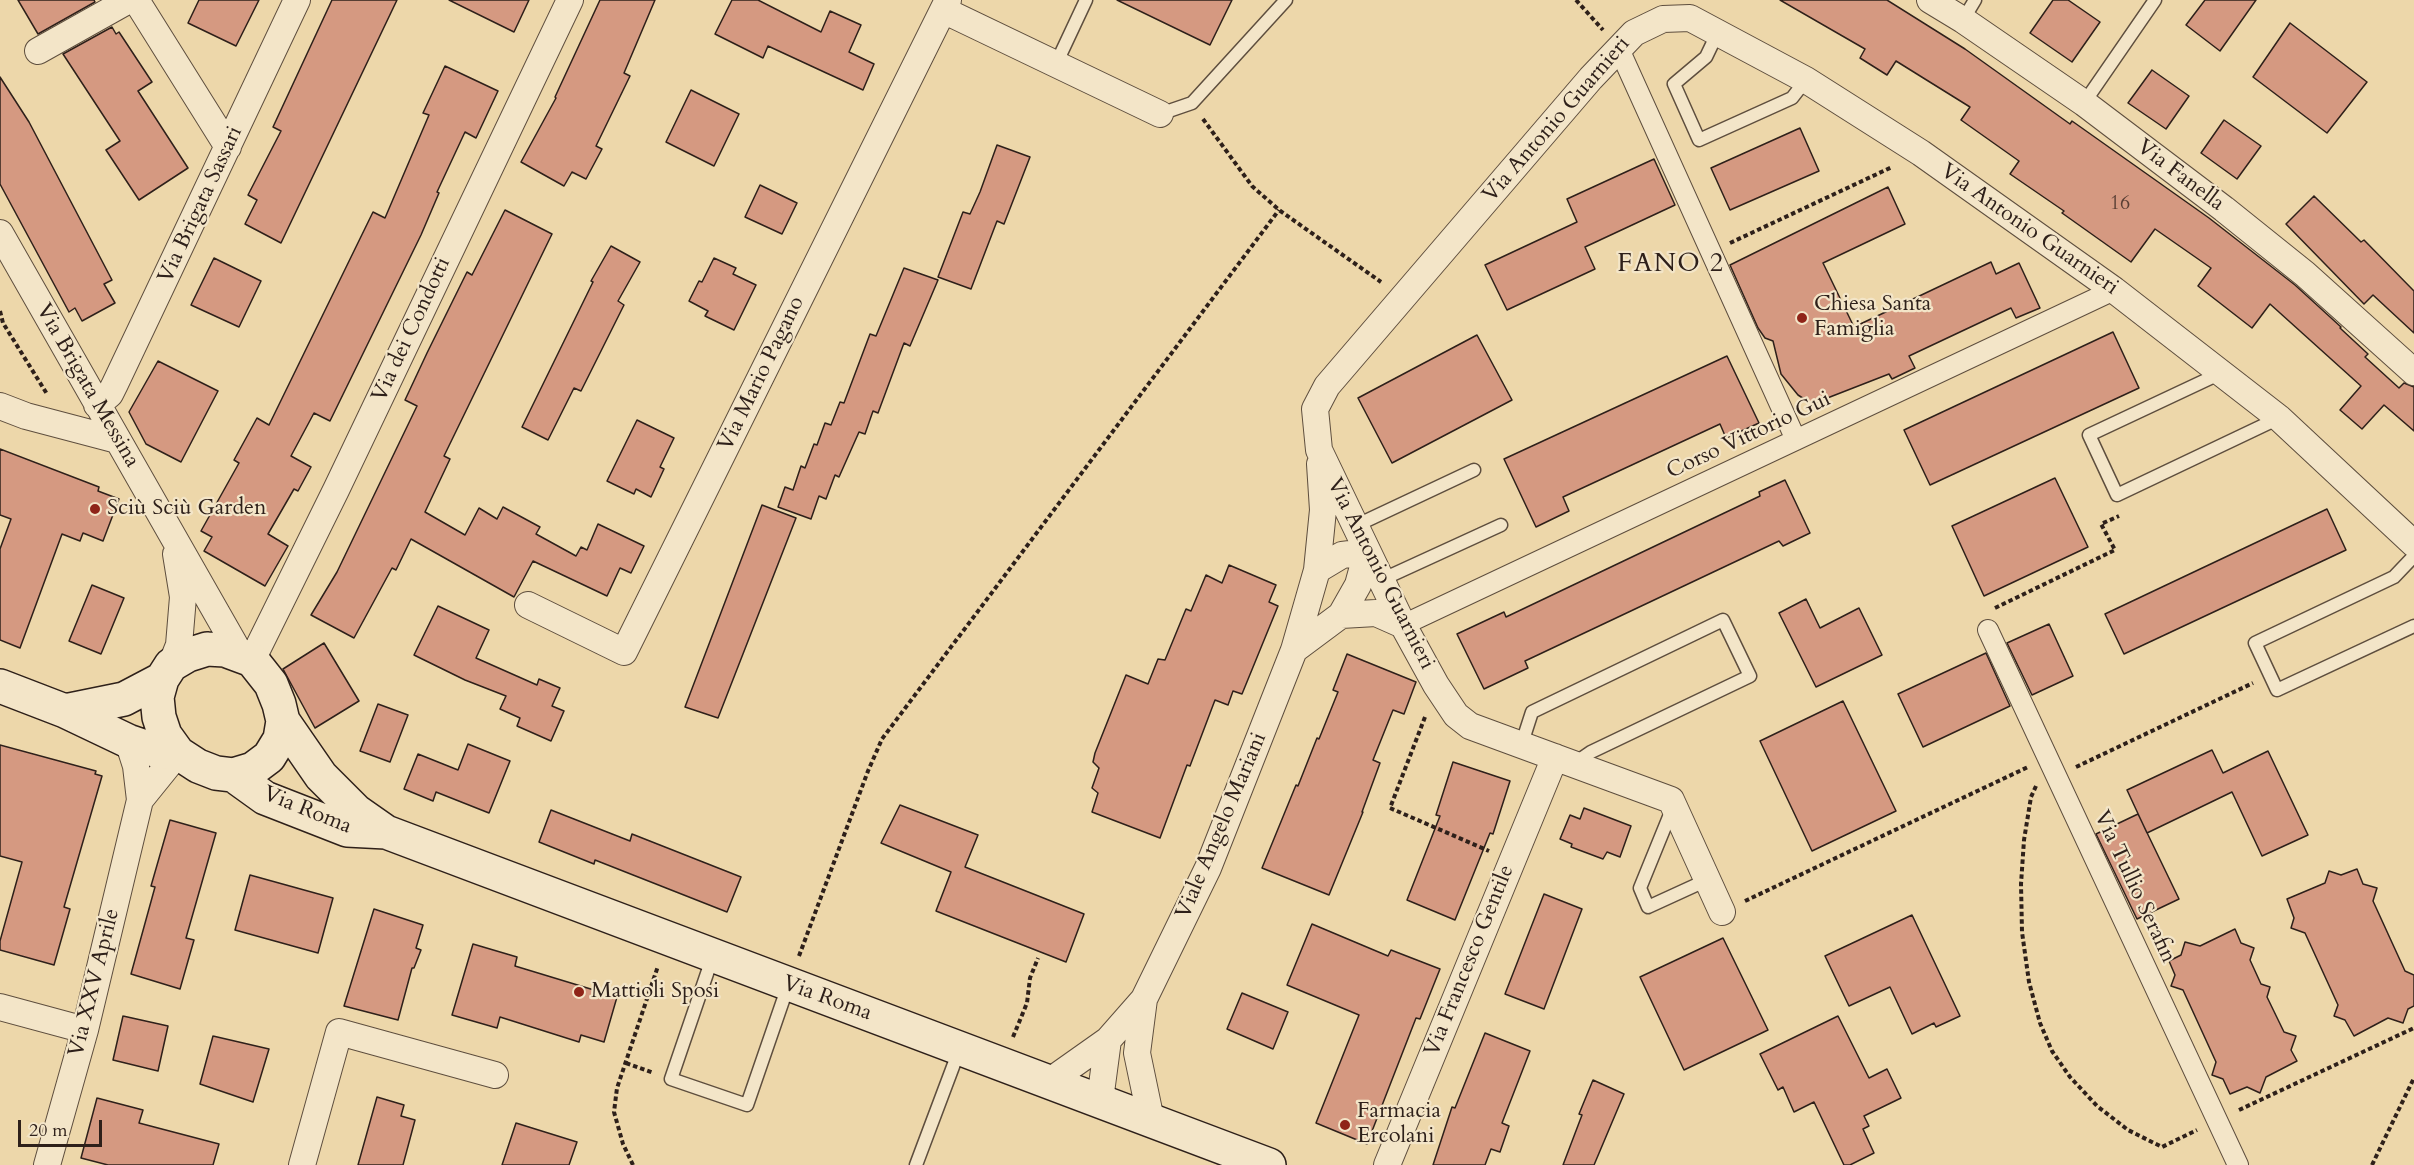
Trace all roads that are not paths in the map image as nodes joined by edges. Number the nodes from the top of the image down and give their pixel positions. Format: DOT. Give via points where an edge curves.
graph roads {
  1 [pos="129,0"];
  2 [pos="136,0"];
  3 [pos="297,0"];
  4 [pos="570,0"];
  5 [pos="1086,0"];
  6 [pos="1286,0"];
  7 [pos="1930,0"];
  8 [pos="2155,0"];
  9 [pos="945,5"];
  10 [pos="1969,10"];
  11 [pos="1718,32"];
  12 [pos="1619,49"];
  13 [pos="38,51"];
  14 [pos="1056,64"];
  15 [pos="1806,80"];
  16 [pos="2084,103"];
  17 [pos="1160,114"];
  18 [pos="228,147"];
  19 [pos="0,233"];
  20 [pos="2114,290"];
  21 [pos="2414,372"];
  22 [pos="2221,373"];
  23 [pos="97,405"];
  24 [pos="0,406"];
  25 [pos="2279,418"];
  26 [pos="117,440"];
  27 [pos="1796,440"];
  28 [pos="1319,450"];
  29 [pos="1474,470"];
  30 [pos="1354,525"];
  31 [pos="1501,525"];
  32 [pos="173,538"];
  33 [pos="2414,543"];
  34 [pos="1367,552"];
  35 [pos="2414,556"];
  36 [pos="1317,570"];
  37 [pos="1381,580"];
  38 [pos="528,605"];
  39 [pos="1341,615"];
  40 [pos="1403,625"];
  41 [pos="2414,626"];
  42 [pos="1988,630"];
  43 [pos="1294,650"];
  44 [pos="246,657"];
  45 [pos="167,672"];
  46 [pos="0,686"];
  47 [pos="65,711"];
  48 [pos="283,721"];
  49 [pos="128,741"];
  50 [pos="1521,746"];
  51 [pos="178,753"];
  52 [pos="1564,760"];
  53 [pos="233,774"];
  54 [pos="140,800"];
  55 [pos="1673,805"];
  56 [pos="386,832"];
  57 [pos="1707,880"];
  58 [pos="1722,912"];
  59 [pos="713,956"];
  60 [pos="789,984"];
  61 [pos="1144,999"];
  62 [pos="0,1007"];
  63 [pos="85,1030"];
  64 [pos="1108,1040"];
  65 [pos="960,1048"];
  66 [pos="1137,1053"];
  67 [pos="495,1075"];
  68 [pos="1050,1081"];
  69 [pos="1100,1100"];
  70 [pos="1151,1120"];
  71 [pos="1224,1157"];
  72 [pos="47,1165"];
  73 [pos="302,1165"];
  74 [pos="916,1165"];
  75 [pos="1269,1165"];
  76 [pos="1387,1165"];
  77 [pos="2238,1165"];
  1 -- 13 [label="street"];
  2 -- 18 [label="street"];
  3 -- 18 [label="street, Via Brigata Sassari"];
  4 -- 44 [label="street, Via dei Condotti" via="336,490"];
  5 -- 14 [label="lane"];
  6 -- 17 [label="lane" via="1191,104"];
  7 -- 10 [label="street, Via Fanella"];
  8 -- 16 [label="lane"];
  9 -- 14 [label="street"];
  9 -- 38 [label="street, Via Mario Pagano" via="624,652"];
  10 -- 16 [label="street, Via Fanella"];
  11 -- 12 [label="street, Via Antonio Guarnieri" via="1690,18 1663,19 1634,33"];
  11 -- 15 [label="street, Via Antonio Guarnieri"];
  11 -- 15 [label="lane" via="1706,57 1674,84 1700,140 1792,98"];
  12 -- 27 [label="street"];
  12 -- 28 [label="street, Via Antonio Guarnieri" via="1327,386 1315,409"];
  14 -- 17 [label="street"];
  15 -- 20 [label="street, Via Antonio Guarnieri" via="1921,153"];
  16 -- 21 [label="street, Via Fanella" via="2269,244"];
  18 -- 23 [label="street, Via Brigata Sassari" via="116,384"];
  19 -- 23 [label="street, Via Brigata Messina"];
  20 -- 22 [label="street, Via Antonio Guarnieri"];
  20 -- 27 [label="street, Corso Vittorio Gui"];
  22 -- 25 [label="street, Via Antonio Guarnieri"];
  22 -- 25 [label="lane" via="2089,435 2117,495"];
  23 -- 26 [label="street, Via Brigata Messina"];
  24 -- 26 [label="street"];
  25 -- 33 [label="street, Via Antonio Guarnieri"];
  26 -- 32 [label="street, Via Brigata Messina"];
  27 -- 40 [label="street, Corso Vittorio Gui"];
  28 -- 30 [label="street, Via Antonio Guarnieri"];
  28 -- 36 [label="street, Viale Angelo Mariani" via="1323,510"];
  29 -- 30 [label="lane"];
  30 -- 34 [label="street, Via Antonio Guarnieri"];
  31 -- 37 [label="lane"];
  32 -- 44 [label="street, Via Brigata Messina"];
  32 -- 45 [label="street, Via Brigata Messina" via="183,597 179,645"];
  34 -- 36 [label="street" via="1342,555"];
  34 -- 37 [label="street, Via Antonio Guarnieri"];
  34 -- 39 [label="street" via="1358,585"];
  35 -- 41 [label="lane" via="2394,577 2255,643 2277,690"];
  36 -- 43 [label="street, Viale Angelo Mariani"];
  37 -- 40 [label="street, Via Antonio Guarnieri"];
  39 -- 40 [label="street" via="1376,613"];
  39 -- 43 [label="street"];
  40 -- 50 [label="street, Via Antonio Guarnieri" via="1456,715 1470,726"];
  42 -- 77 [label="street, Via Tullio Serafin"];
  43 -- 61 [label="street, Viale Angelo Mariani" via="1208,868"];
  44 -- 45 [label="main road" via="207,649 188,655"];
  44 -- 48 [label="main road" via="272,684"];
  45 -- 47 [label="main road" via="124,699"];
  45 -- 51 [label="main road" via="157,698 159,717 165,735"];
  46 -- 47 [label="main road"];
  47 -- 49 [label="main road"];
  48 -- 53 [label="main road" via="280,739 269,757 253,769"];
  48 -- 56 [label="main road, Via Roma" via="321,776"];
  49 -- 51 [label="main road"];
  49 -- 54 [label="street, Via XXV Aprile"];
  50 -- 52 [label="street, Via Antonio Guarnieri"];
  50 -- 52 [label="lane" via="1532,712 1723,621 1750,676 1591,752"];
  51 -- 53 [label="main road" via="216,773"];
  51 -- 54 [label="street, Via XXV Aprile"];
  52 -- 55 [label="street, Via Antonio Guarnieri"];
  52 -- 76 [label="street, Via Francesco Gentile" via="1512,860"];
  53 -- 56 [label="main road, Via Roma" via="265,798 347,830"];
  54 -- 63 [label="street, Via XXV Aprile"];
  55 -- 57 [label="street"];
  55 -- 57 [label="lane" via="1640,888 1648,907"];
  56 -- 59 [label="main road, Via Roma"];
  57 -- 58 [label="street"];
  59 -- 60 [label="main road, Via Roma"];
  59 -- 60 [label="lane" via="671,1079 747,1105"];
  60 -- 65 [label="main road, Via Roma"];
  61 -- 64 [label="street, Viale Angelo Mariani"];
  61 -- 66 [label="street, Viale Angelo Mariani"];
  62 -- 63 [label="street"];
  63 -- 72 [label="street, Via XXV Aprile"];
  64 -- 68 [label="street, Viale Angelo Mariani"];
  64 -- 69 [label="street"];
  65 -- 68 [label="main road, Via Roma"];
  65 -- 74 [label="lane"];
  66 -- 69 [label="street"];
  66 -- 70 [label="street, Viale Angelo Mariani"];
  67 -- 73 [label="street" via="339,1032"];
  68 -- 69 [label="main road, Via Roma"];
  69 -- 70 [label="main road, Via Roma"];
  70 -- 71 [label="main road, Via Roma"];
  71 -- 75 [label="main road, Via Roma"];
}
